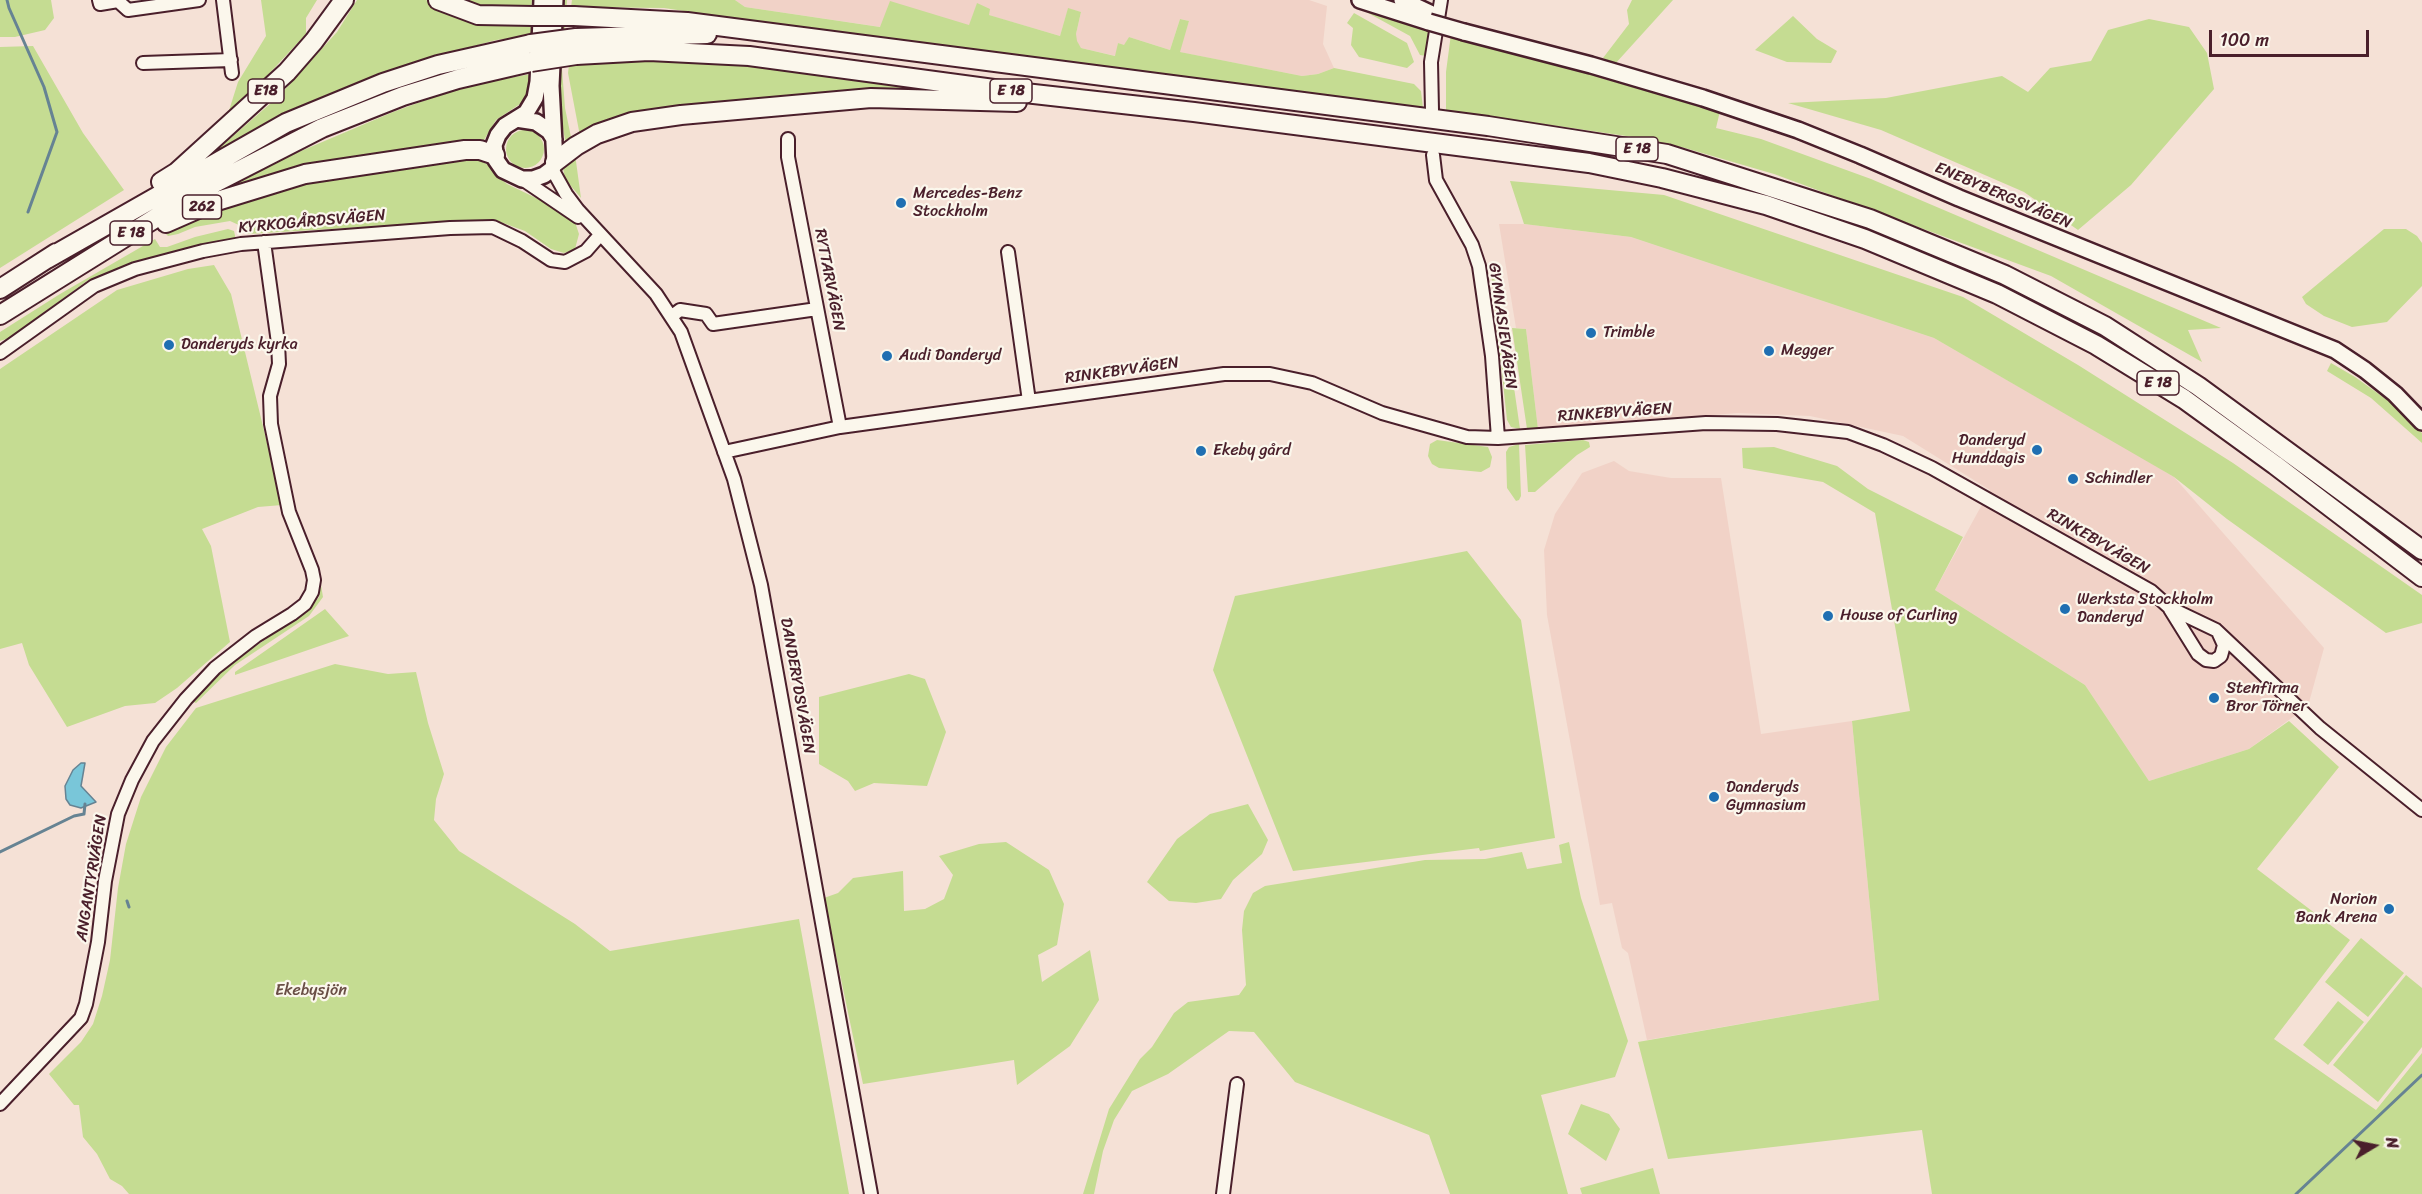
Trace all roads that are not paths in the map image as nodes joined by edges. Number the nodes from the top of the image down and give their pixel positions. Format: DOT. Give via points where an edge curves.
graph roads {
  1 [pos="99,0"];
  2 [pos="200,0"];
  3 [pos="211,0"];
  4 [pos="223,0"];
  5 [pos="344,0"];
  6 [pos="438,0"];
  7 [pos="1360,0"];
  8 [pos="1402,0"];
  9 [pos="1441,0"];
  10 [pos="542,4"];
  11 [pos="1430,18"];
  12 [pos="754,32"];
  13 [pos="576,47"];
  14 [pos="531,53"];
  15 [pos="231,60"];
  16 [pos="143,63"];
  17 [pos="232,73"];
  18 [pos="1432,110"];
  19 [pos="516,119"];
  20 [pos="788,139"];
  21 [pos="554,140"];
  22 [pos="1440,151"];
  23 [pos="495,155"];
  24 [pos="554,165"];
  25 [pos="522,179"];
  26 [pos="590,225"];
  27 [pos="600,235"];
  28 [pos="264,242"];
  29 [pos="1008,252"];
  30 [pos="47,259"];
  31 [pos="0,289"];
  32 [pos="817,309"];
  33 [pos="0,315"];
  34 [pos="672,316"];
  35 [pos="0,321"];
  36 [pos="0,353"];
  37 [pos="1029,401"];
  38 [pos="2422,422"];
  39 [pos="840,427"];
  40 [pos="1498,438"];
  41 [pos="724,452"];
  42 [pos="2422,550"];
  43 [pos="2422,577"];
  44 [pos="2170,608"];
  45 [pos="2216,630"];
  46 [pos="2422,810"];
  47 [pos="1237,1084"];
  48 [pos="0,1104"];
  49 [pos="871,1194"];
  50 [pos="1223,1194"];
  1 -- 2 [label="street" via="100,4 118,1 128,10"];
  2 -- 3 [label="street"];
  4 -- 15 [label="street"];
  5 -- 30 [label="highway, E18" via="287,72 177,172"];
  6 -- 10 [label="highway" via="478,15"];
  7 -- 11 [label="main road, ENEBYBERGSVÄGEN"];
  8 -- 11 [label="main road, ENEBYBERGSVÄGEN"];
  9 -- 18 [label="street" via="1431,62"];
  10 -- 12 [label="highway, bridge" via="574,16 687,22"];
  10 -- 19 [label="main road" via="537,91 530,109"];
  10 -- 21 [label="main road"];
  11 -- 38 [label="main road, ENEBYBERGSVÄGEN" via="1798,130 2320,344 2365,370"];
  12 -- 13 [label="highway, E 18"];
  12 -- 42 [label="highway, E 18" via="1488,126 1667,153 1870,219 2005,275 2105,326 2198,386"];
  13 -- 14 [label="highway, E 18, bridge"];
  13 -- 22 [label="highway, E 18" via="749,56"];
  14 -- 30 [label="highway, E 18" via="438,65 286,123"];
  14 -- 33 [label="highway, E 18" via="322,128 199,191"];
  15 -- 16 [label="street"];
  15 -- 17 [label="street"];
  19 -- 21 [label="main road" via="536,122"];
  19 -- 23 [label="main road" via="498,135"];
  20 -- 32 [label="street, RYTTARVÄGEN" via="788,158"];
  21 -- 24 [label="main road"];
  22 -- 24 [label="highway" via="1049,104 871,98 632,122 597,134"];
  22 -- 40 [label="street, GYMNASIEVÄGEN" via="1436,180 1472,245 1479,266 1492,356"];
  22 -- 43 [label="highway, E 18" via="1589,163 1662,178 1766,205 1865,239 1997,294 2096,345 2184,399"];
  23 -- 25 [label="main road" via="503,170"];
  23 -- 35 [label="highway, 262" via="465,150 399,158 305,174 234,196 175,218 120,246"];
  24 -- 25 [label="main road" via="544,175"];
  24 -- 26 [label="street, DANDERYDSVÄGEN" via="566,194"];
  25 -- 26 [label="street, DANDERYDSVÄGEN"];
  26 -- 27 [label="street, DANDERYDSVÄGEN"];
  27 -- 28 [label="street, KYRKOGÅRDSVÄGEN" via="586,251 565,262 551,260 493,227"];
  27 -- 34 [label="street, DANDERYDSVÄGEN"];
  28 -- 36 [label="street, KYRKOGÅRDSVÄGEN" via="203,251 116,276 94,286"];
  28 -- 48 [label="street, ANGANTYRVÄGEN" via="279,354 270,396 271,424 289,512 312,570 312,592 292,614 215,668 153,741 118,814 81,1018"];
  29 -- 37 [label="street"];
  30 -- 31 [label="highway, E 18"];
  32 -- 34 [label="street" via="713,324 706,314 680,310"];
  32 -- 39 [label="street, RYTTARVÄGEN"];
  34 -- 41 [label="street, DANDERYDSVÄGEN" via="695,366"];
  37 -- 39 [label="street, RINKEBYVÄGEN"];
  37 -- 40 [label="street, RINKEBYVÄGEN" via="1224,374 1269,374 1312,384 1422,426 1467,437"];
  39 -- 41 [label="street, RINKEBYVÄGEN"];
  40 -- 44 [label="street, RINKEBYVÄGEN" via="1706,423 1777,424 1848,432 1915,460 2002,507 2151,591"];
  41 -- 49 [label="street, DANDERYDSVÄGEN" via="761,585"];
  44 -- 45 [label="street, RINKEBYVÄGEN"];
  44 -- 45 [label="street, RINKEBYVÄGEN" via="2198,654 2206,660 2218,659 2223,651"];
  45 -- 46 [label="street, RINKEBYVÄGEN" via="2320,728"];
  47 -- 50 [label="street"];
}
